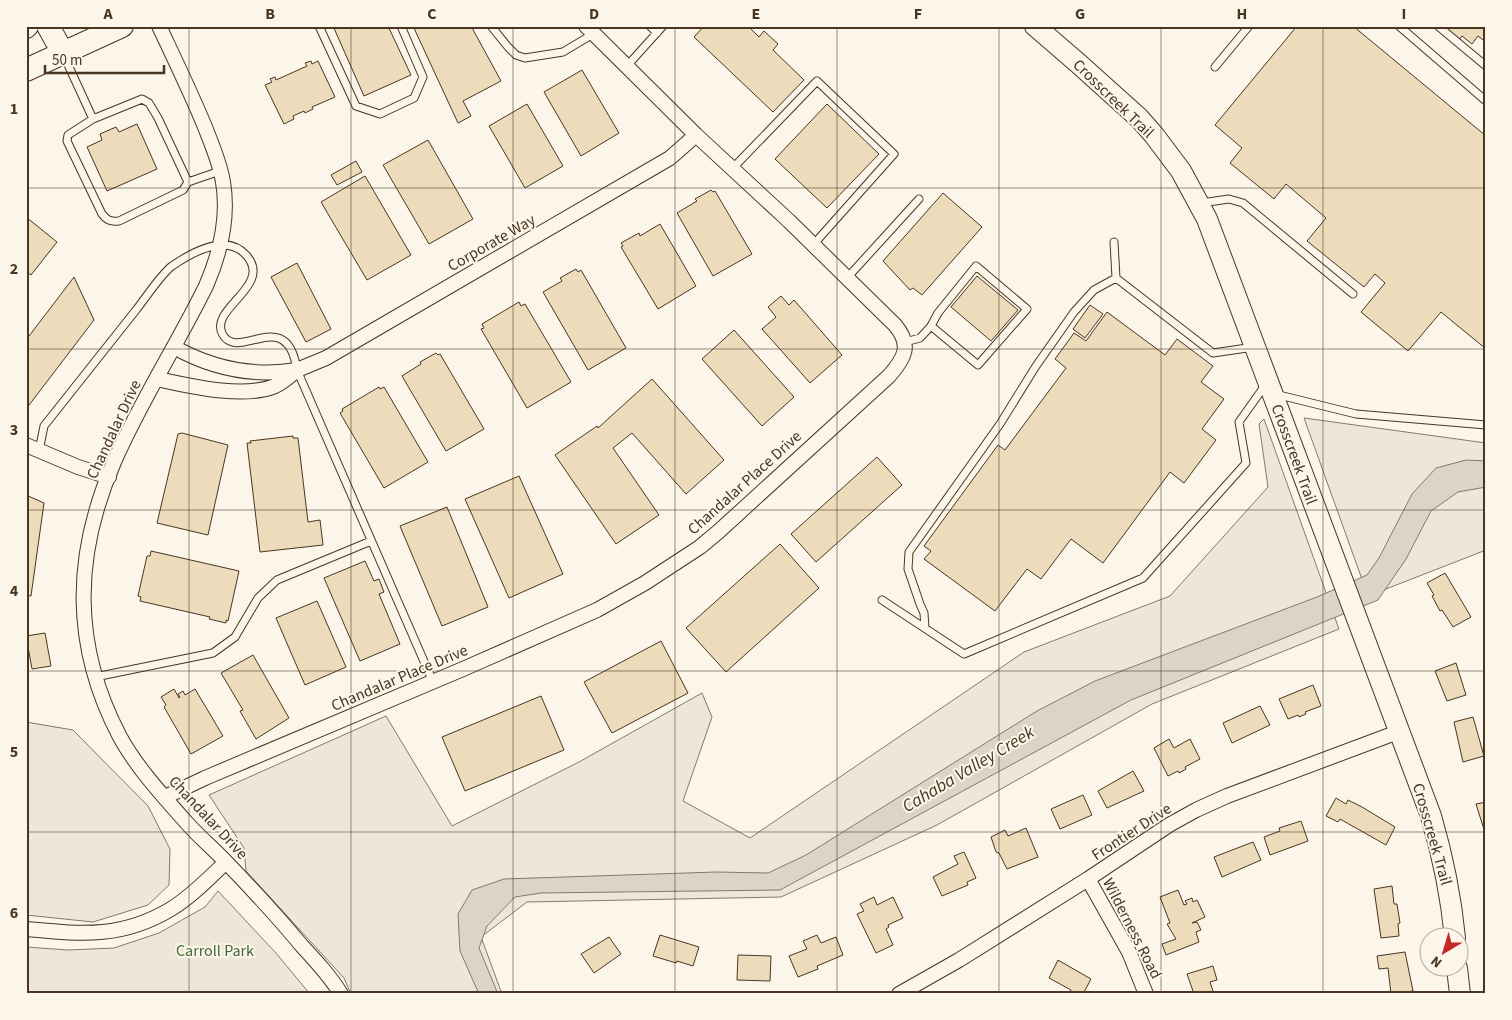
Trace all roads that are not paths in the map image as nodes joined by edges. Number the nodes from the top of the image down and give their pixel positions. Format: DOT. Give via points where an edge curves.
graph roads {
  1 [pos="48,26"];
  2 [pos="122,26"];
  3 [pos="159,26"];
  4 [pos="319,26"];
  5 [pos="401,26"];
  6 [pos="491,26"];
  7 [pos="650,26"];
  8 [pos="663,26"];
  9 [pos="1035,26"];
  10 [pos="1249,26"];
  11 [pos="1399,26"];
  12 [pos="1438,26"];
  13 [pos="590,30"];
  14 [pos="657,33"];
  15 [pos="63,53"];
  16 [pos="1486,66"];
  17 [pos="626,67"];
  18 [pos="1215,67"];
  19 [pos="26,70"];
  20 [pos="1486,101"];
  21 [pos="93,119"];
  22 [pos="696,135"];
  23 [pos="732,169"];
  24 [pos="220,171"];
  25 [pos="188,182"];
  26 [pos="919,199"];
  27 [pos="1198,204"];
  28 [pos="1114,242"];
  29 [pos="221,244"];
  30 [pos="813,245"];
  31 [pos="847,278"];
  32 [pos="1116,278"];
  33 [pos="1353,294"];
  34 [pos="931,326"];
  35 [pos="905,342"];
  36 [pos="174,347"];
  37 [pos="1255,347"];
  38 [pos="297,370"];
  39 [pos="157,378"];
  40 [pos="1270,387"];
  41 [pos="1486,425"];
  42 [pos="32,448"];
  43 [pos="109,477"];
  44 [pos="371,541"];
  45 [pos="882,600"];
  46 [pos="925,628"];
  47 [pos="95,676"];
  48 [pos="433,682"];
  49 [pos="1398,732"];
  50 [pos="165,797"];
  51 [pos="226,862"];
  52 [pos="1088,879"];
  53 [pos="1454,928"];
  54 [pos="26,929"];
  55 [pos="1459,978"];
  56 [pos="341,994"];
  57 [pos="900,994"];
  58 [pos="1146,994"];
  59 [pos="1460,994"];
  1 -- 15 [label="main road"];
  2 -- 15 [label="main road"];
  3 -- 24 [label="street, Chandalar Drive" via="199,112"];
  4 -- 5 [label="lane" via="356,106 380,114 414,98 423,77"];
  6 -- 13 [label="lane" via="508,48 525,58 563,52"];
  7 -- 14 [label="lane"];
  8 -- 14 [label="lane"];
  9 -- 27 [label="street, Crosscreek Trail" via="1154,135 1181,171"];
  10 -- 18 [label="lane"];
  11 -- 20 [label="lane"];
  12 -- 16 [label="lane"];
  13 -- 17 [label="street"];
  14 -- 17 [label="lane"];
  15 -- 19 [label="main road"];
  15 -- 21 [label="lane"];
  17 -- 22 [label="street"];
  21 -- 25 [label="lane" via="142,99 149,103"];
  21 -- 25 [label="lane" via="68,135 67,142 107,219 119,221 182,190"];
  22 -- 23 [label="street"];
  22 -- 38 [label="street, Corporate Way" via="670,158 333,354"];
  23 -- 30 [label="street"];
  23 -- 30 [label="lane" via="817,82 894,154"];
  24 -- 25 [label="lane"];
  24 -- 29 [label="street, Chandalar Drive" via="225,210"];
  26 -- 31 [label="lane"];
  27 -- 33 [label="lane" via="1229,199 1244,203"];
  27 -- 37 [label="street, Crosscreek Trail" via="1219,249"];
  28 -- 32 [label="lane"];
  29 -- 36 [label="street, Chandalar Drive" via="206,286"];
  29 -- 38 [label="lane" via="247,255 253,276 226,312 221,328 223,336 241,343 265,336 278,338 288,344 294,354"];
  29 -- 42 [label="lane" via="203,248 170,267 44,426"];
  30 -- 31 [label="street"];
  31 -- 35 [label="street" via="894,325"];
  32 -- 37 [label="lane" via="1213,353"];
  32 -- 46 [label="lane" via="1094,290 1074,312 909,552 908,568 924,613"];
  34 -- 34 [label="lane" via="978,365 1027,309 976,266"];
  34 -- 35 [label="lane" via="920,338"];
  35 -- 48 [label="street, Chandalar Place Drive" via="906,350 889,376 700,547 605,606"];
  36 -- 38 [label="street, Corporate Way" via="209,364 237,370 271,373"];
  36 -- 39 [label="street, Chandalar Drive"];
  37 -- 40 [label="street, Crosscreek Trail"];
  38 -- 39 [label="street, Corporate Way" via="273,387 246,392"];
  38 -- 44 [label="lane"];
  39 -- 43 [label="street, Chandalar Drive"];
  40 -- 41 [label="lane" via="1356,414"];
  40 -- 46 [label="lane" via="1239,422 1246,463 1143,578 964,654"];
  40 -- 49 [label="street, Crosscreek Trail"];
  42 -- 43 [label="street"];
  43 -- 47 [label="street, Chandalar Drive" via="89,537 82,590 85,628"];
  44 -- 47 [label="lane" via="277,580 258,598 235,637 213,654"];
  44 -- 48 [label="lane"];
  45 -- 46 [label="lane"];
  47 -- 50 [label="street, Chandalar Drive" via="120,736"];
  48 -- 50 [label="street, Chandalar Place Drive"];
  49 -- 52 [label="street, Frontier Drive" via="1219,800 1169,825"];
  49 -- 53 [label="street, Crosscreek Trail" via="1440,846"];
  50 -- 51 [label="street, Chandalar Drive"];
  51 -- 54 [label="street" via="171,909 139,924 101,934"];
  51 -- 56 [label="street, Chandalar Drive" via="321,967"];
  52 -- 57 [label="street, Frontier Drive"];
  52 -- 58 [label="street, Wilderness Road" via="1129,952"];
  55 -- 59 [label="street"];
}
